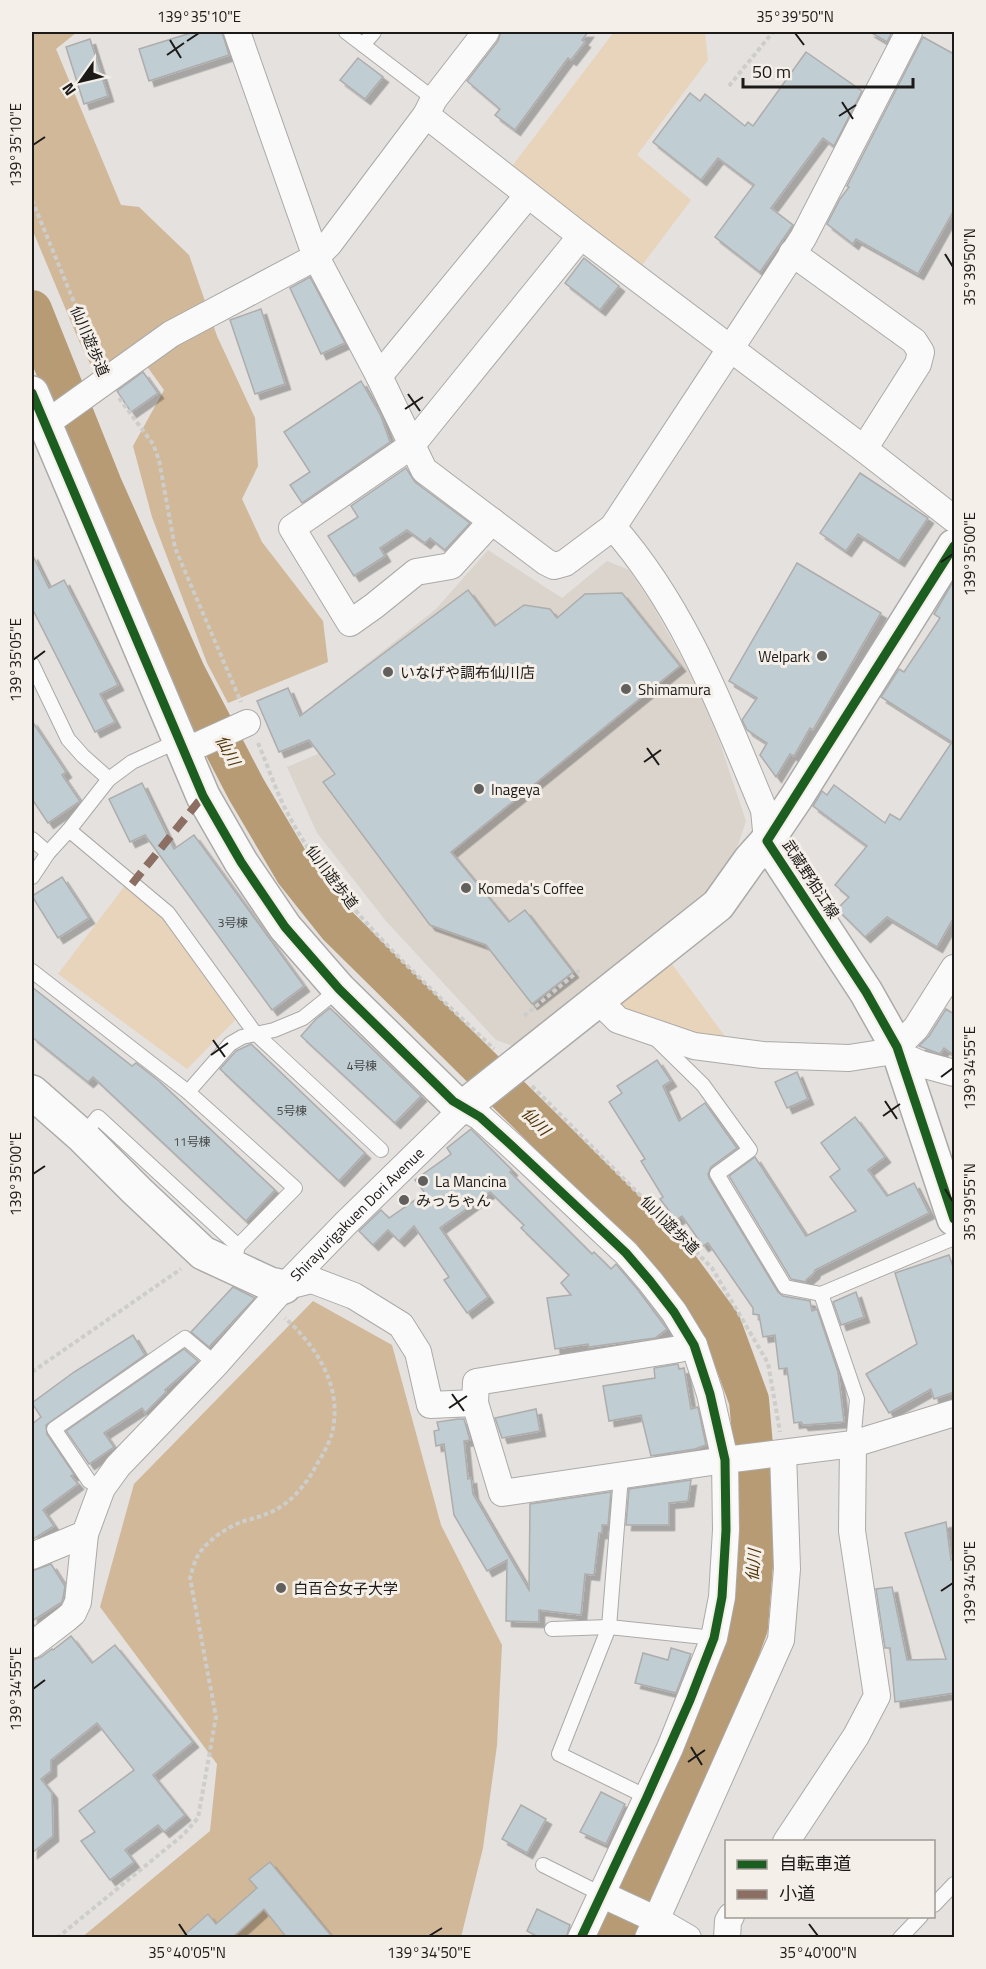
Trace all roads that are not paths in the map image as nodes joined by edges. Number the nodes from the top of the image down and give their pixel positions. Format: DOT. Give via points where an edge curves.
graph roads {
  1 [pos="237,32"];
  2 [pos="346,32"];
  3 [pos="374,32"];
  4 [pos="486,32"];
  5 [pos="909,32"];
  6 [pos="363,45"];
  7 [pos="430,107"];
  8 [pos="528,195"];
  9 [pos="581,236"];
  10 [pos="792,253"];
  11 [pos="316,257"];
  12 [pos="729,347"];
  13 [pos="379,376"];
  14 [pos="32,393"];
  15 [pos="45,430"];
  16 [pos="411,446"];
  17 [pos="864,449"];
  18 [pos="954,519"];
  19 [pos="492,521"];
  20 [pos="613,528"];
  21 [pos="954,546"];
  22 [pos="32,664"];
  23 [pos="248,722"];
  24 [pos="188,744"];
  25 [pos="109,779"];
  26 [pos="69,830"];
  27 [pos="32,839"];
  28 [pos="768,841"];
  29 [pos="48,853"];
  30 [pos="32,877"];
  31 [pos="954,968"];
  32 [pos="32,971"];
  33 [pos="339,989"];
  34 [pos="597,999"];
  35 [pos="648,1030"];
  36 [pos="255,1033"];
  37 [pos="899,1051"];
  38 [pos="954,1073"];
  39 [pos="32,1092"];
  40 [pos="188,1092"];
  41 [pos="468,1104"];
  42 [pos="82,1136"];
  43 [pos="381,1150"];
  44 [pos="954,1219"];
  45 [pos="954,1238"];
  46 [pos="236,1256"];
  47 [pos="821,1294"];
  48 [pos="276,1296"];
  49 [pos="694,1345"];
  50 [pos="216,1364"];
  51 [pos="475,1403"];
  52 [pos="954,1413"];
  53 [pos="853,1444"];
  54 [pos="783,1453"];
  55 [pos="730,1460"];
  56 [pos="621,1476"];
  57 [pos="102,1488"];
  58 [pos="85,1534"];
  59 [pos="32,1556"];
  60 [pos="609,1627"];
  61 [pos="552,1629"];
  62 [pos="714,1638"];
  63 [pos="32,1645"];
  64 [pos="647,1797"];
  65 [pos="787,1840"];
  66 [pos="543,1865"];
  67 [pos="954,1884"];
  68 [pos="607,1897"];
  69 [pos="935,1903"];
  70 [pos="730,1918"];
  71 [pos="920,1918"];
  72 [pos="650,1924"];
  73 [pos="581,1938"];
  74 [pos="688,1938"];
  75 [pos="727,1938"];
  76 [pos="900,1938"];
  1 -- 11 [label="street"];
  2 -- 6 [label="lane"];
  3 -- 6 [label="lane"];
  4 -- 7 [label="street"];
  5 -- 10 [label="street" via="816,215"];
  6 -- 7 [label="lane"];
  7 -- 8 [label="street"];
  7 -- 11 [label="street"];
  8 -- 9 [label="street"];
  8 -- 13 [label="street"];
  9 -- 12 [label="street"];
  9 -- 16 [label="street"];
  10 -- 12 [label="street"];
  10 -- 17 [label="street" via="914,341 921,352 918,364"];
  11 -- 13 [label="street"];
  11 -- 15 [label="street" via="171,334"];
  12 -- 17 [label="street"];
  12 -- 20 [label="street"];
  13 -- 16 [label="street"];
  14 -- 15 [label="street"];
  15 -- 24 [label="street"];
  16 -- 19 [label="street" via="424,470"];
  16 -- 19 [label="street" via="292,528 350,623 416,572 451,566"];
  17 -- 18 [label="street"];
  19 -- 20 [label="street" via="554,566 565,563"];
  20 -- 28 [label="street" via="653,579 688,636 764,810"];
  21 -- 28 [label="street, 武蔵野狛江線"];
  22 -- 25 [label="lane" via="68,739"];
  23 -- 24 [label="street"];
  24 -- 25 [label="lane" via="132,762"];
  24 -- 33 [label="street" via="203,796 241,862 285,927"];
  25 -- 26 [label="lane"];
  26 -- 29 [label="lane"];
  26 -- 36 [label="lane" via="168,913"];
  27 -- 29 [label="lane"];
  28 -- 34 [label="street, Shirayurigakuen Dori Avenue" via="718,904"];
  28 -- 37 [label="street, 武蔵野狛江線" via="857,978"];
  29 -- 30 [label="lane"];
  31 -- 37 [label="street"];
  32 -- 40 [label="lane"];
  33 -- 36 [label="lane" via="303,1018"];
  33 -- 41 [label="street" via="453,1101"];
  34 -- 35 [label="street" via="618,1020"];
  34 -- 41 [label="street, Shirayurigakuen Dori Avenue"];
  35 -- 37 [label="street" via="694,1046 763,1055 849,1058"];
  35 -- 47 [label="lane" via="703,1085 750,1150 717,1174 785,1287"];
  36 -- 40 [label="lane" via="230,1044"];
  36 -- 43 [label="lane"];
  37 -- 38 [label="street" via="921,1064"];
  37 -- 44 [label="street, 武蔵野狛江線"];
  39 -- 42 [label="street"];
  40 -- 46 [label="lane" via="295,1188"];
  41 -- 48 [label="street, Shirayurigakuen Dori Avenue"];
  41 -- 49 [label="street" via="626,1253 674,1312"];
  42 -- 46 [label="street" via="203,1253"];
  42 -- 46 [label="lane" via="98,1117"];
  45 -- 47 [label="lane"];
  46 -- 48 [label="street" via="270,1284"];
  47 -- 53 [label="lane" via="857,1400"];
  48 -- 50 [label="street, Shirayurigakuen Dori Avenue"];
  48 -- 51 [label="street" via="312,1280 354,1296 401,1325 418,1352 430,1405"];
  49 -- 51 [label="street" via="476,1382"];
  49 -- 55 [label="street"];
  50 -- 57 [label="street, Shirayurigakuen Dori Avenue" via="118,1466"];
  50 -- 57 [label="lane" via="184,1338 54,1429 89,1481"];
  51 -- 56 [label="street" via="502,1493"];
  52 -- 53 [label="street"];
  53 -- 54 [label="street"];
  53 -- 65 [label="street" via="852,1531 877,1696 856,1736"];
  54 -- 55 [label="street"];
  54 -- 72 [label="street" via="787,1569 781,1640"];
  55 -- 56 [label="street"];
  55 -- 62 [label="street" via="722,1598"];
  56 -- 60 [label="lane"];
  57 -- 58 [label="street, Shirayurigakuen Dori Avenue"];
  58 -- 59 [label="street"];
  58 -- 63 [label="street, Shirayurigakuen Dori Avenue" via="78,1602 73,1613"];
  60 -- 61 [label="lane"];
  60 -- 62 [label="lane"];
  60 -- 64 [label="lane" via="559,1754"];
  62 -- 64 [label="street"];
  64 -- 68 [label="street"];
  66 -- 68 [label="lane"];
  67 -- 69 [label="lane"];
  68 -- 72 [label="street"];
  68 -- 73 [label="street"];
  70 -- 75 [label="street"];
  71 -- 76 [label="lane"];
  72 -- 74 [label="street"];
}
